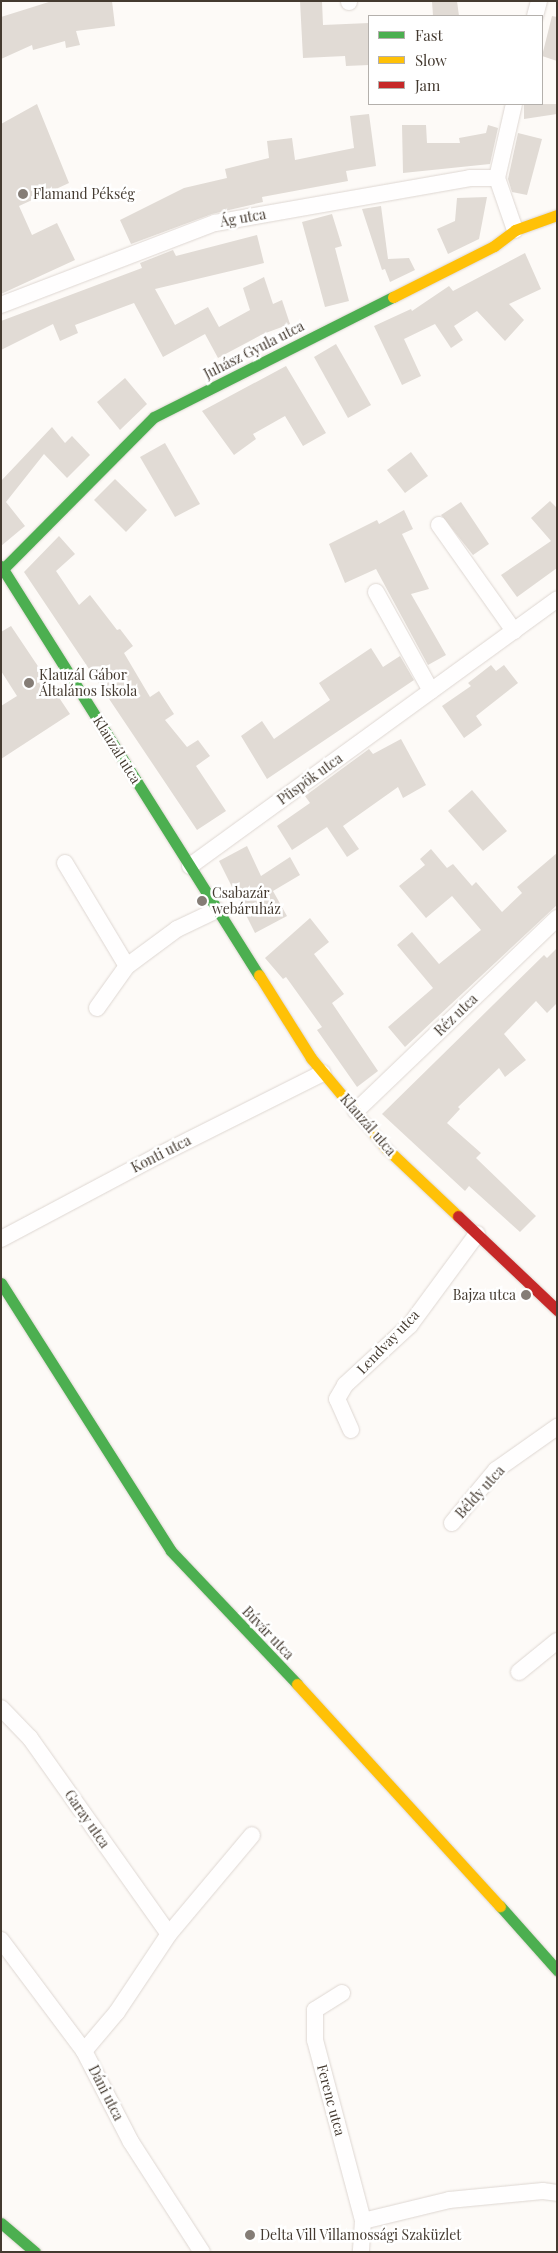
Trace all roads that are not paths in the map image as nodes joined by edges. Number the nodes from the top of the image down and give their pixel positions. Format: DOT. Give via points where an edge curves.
graph roads {
  1 [pos="539,1"];
  2 [pos="535,15"];
  3 [pos="514,105"];
  4 [pos="497,178"];
  5 [pos="557,215"];
  6 [pos="515,230"];
  7 [pos="1,304"];
  8 [pos="439,525"];
  9 [pos="2,567"];
  10 [pos="376,592"];
  11 [pos="557,599"];
  12 [pos="514,631"];
  13 [pos="431,691"];
  14 [pos="65,863"];
  15 [pos="190,866"];
  16 [pos="217,910"];
  17 [pos="557,918"];
  18 [pos="127,966"];
  19 [pos="98,1008"];
  20 [pos="323,1073"];
  21 [pos="356,1112"];
  22 [pos="477,1234"];
  23 [pos="1,1239"];
  24 [pos="1,1283"];
  25 [pos="556,1307"];
  26 [pos="557,1427"];
  27 [pos="351,1430"];
  28 [pos="452,1523"];
  29 [pos="557,1640"];
  30 [pos="520,1672"];
  31 [pos="1,1708"];
  32 [pos="252,1835"];
  33 [pos="169,1934"];
  34 [pos="1,1940"];
  35 [pos="557,1970"];
  36 [pos="342,1993"];
  37 [pos="84,2051"];
  38 [pos="557,2193"];
  39 [pos="363,2221"];
  40 [pos="1,2223"];
  41 [pos="35,2252"];
  42 [pos="202,2252"];
  43 [pos="361,2252"];
  1 -- 2 [label="street"];
  3 -- 4 [label="street"];
  4 -- 6 [label="street"];
  4 -- 7 [label="street, Ág utca" via="470,178 215,223"];
  5 -- 6 [label="street, Juhász Gyula utca"];
  6 -- 9 [label="street, Juhász Gyula utca" via="494,246 154,417"];
  8 -- 12 [label="street"];
  9 -- 15 [label="street, Klauzál utca"];
  10 -- 13 [label="street"];
  11 -- 12 [label="street, Püspök utca"];
  12 -- 13 [label="street, Püspök utca"];
  13 -- 15 [label="street, Püspök utca"];
  14 -- 18 [label="street"];
  15 -- 16 [label="street, Klauzál utca"];
  16 -- 18 [label="street" via="177,928"];
  16 -- 20 [label="street, Klauzál utca"];
  17 -- 21 [label="street, Réz utca"];
  18 -- 19 [label="street"];
  20 -- 21 [label="street, Klauzál utca"];
  20 -- 23 [label="street, Konti utca"];
  21 -- 22 [label="street, Klauzál utca" via="386,1148"];
  22 -- 25 [label="street, Klauzál utca"];
  22 -- 27 [label="street, Lendvay utca" via="410,1325 341,1392 337,1399"];
  24 -- 35 [label="street, Búvár utca" via="171,1551 407,1801"];
  26 -- 28 [label="street, Béldy utca" via="496,1470"];
  29 -- 30 [label="street"];
  31 -- 33 [label="street, Garay utca" via="30,1738"];
  32 -- 33 [label="street"];
  33 -- 37 [label="street" via="118,2012"];
  34 -- 37 [label="street, Dáni utca"];
  36 -- 39 [label="street, Ferenc utca" via="315,2010 315,2040"];
  37 -- 42 [label="street, Dáni utca" via="131,2142"];
  38 -- 39 [label="street" via="543,2191 449,2200"];
  39 -- 43 [label="street, Ferenc utca"];
  40 -- 41 [label="street"];
}
